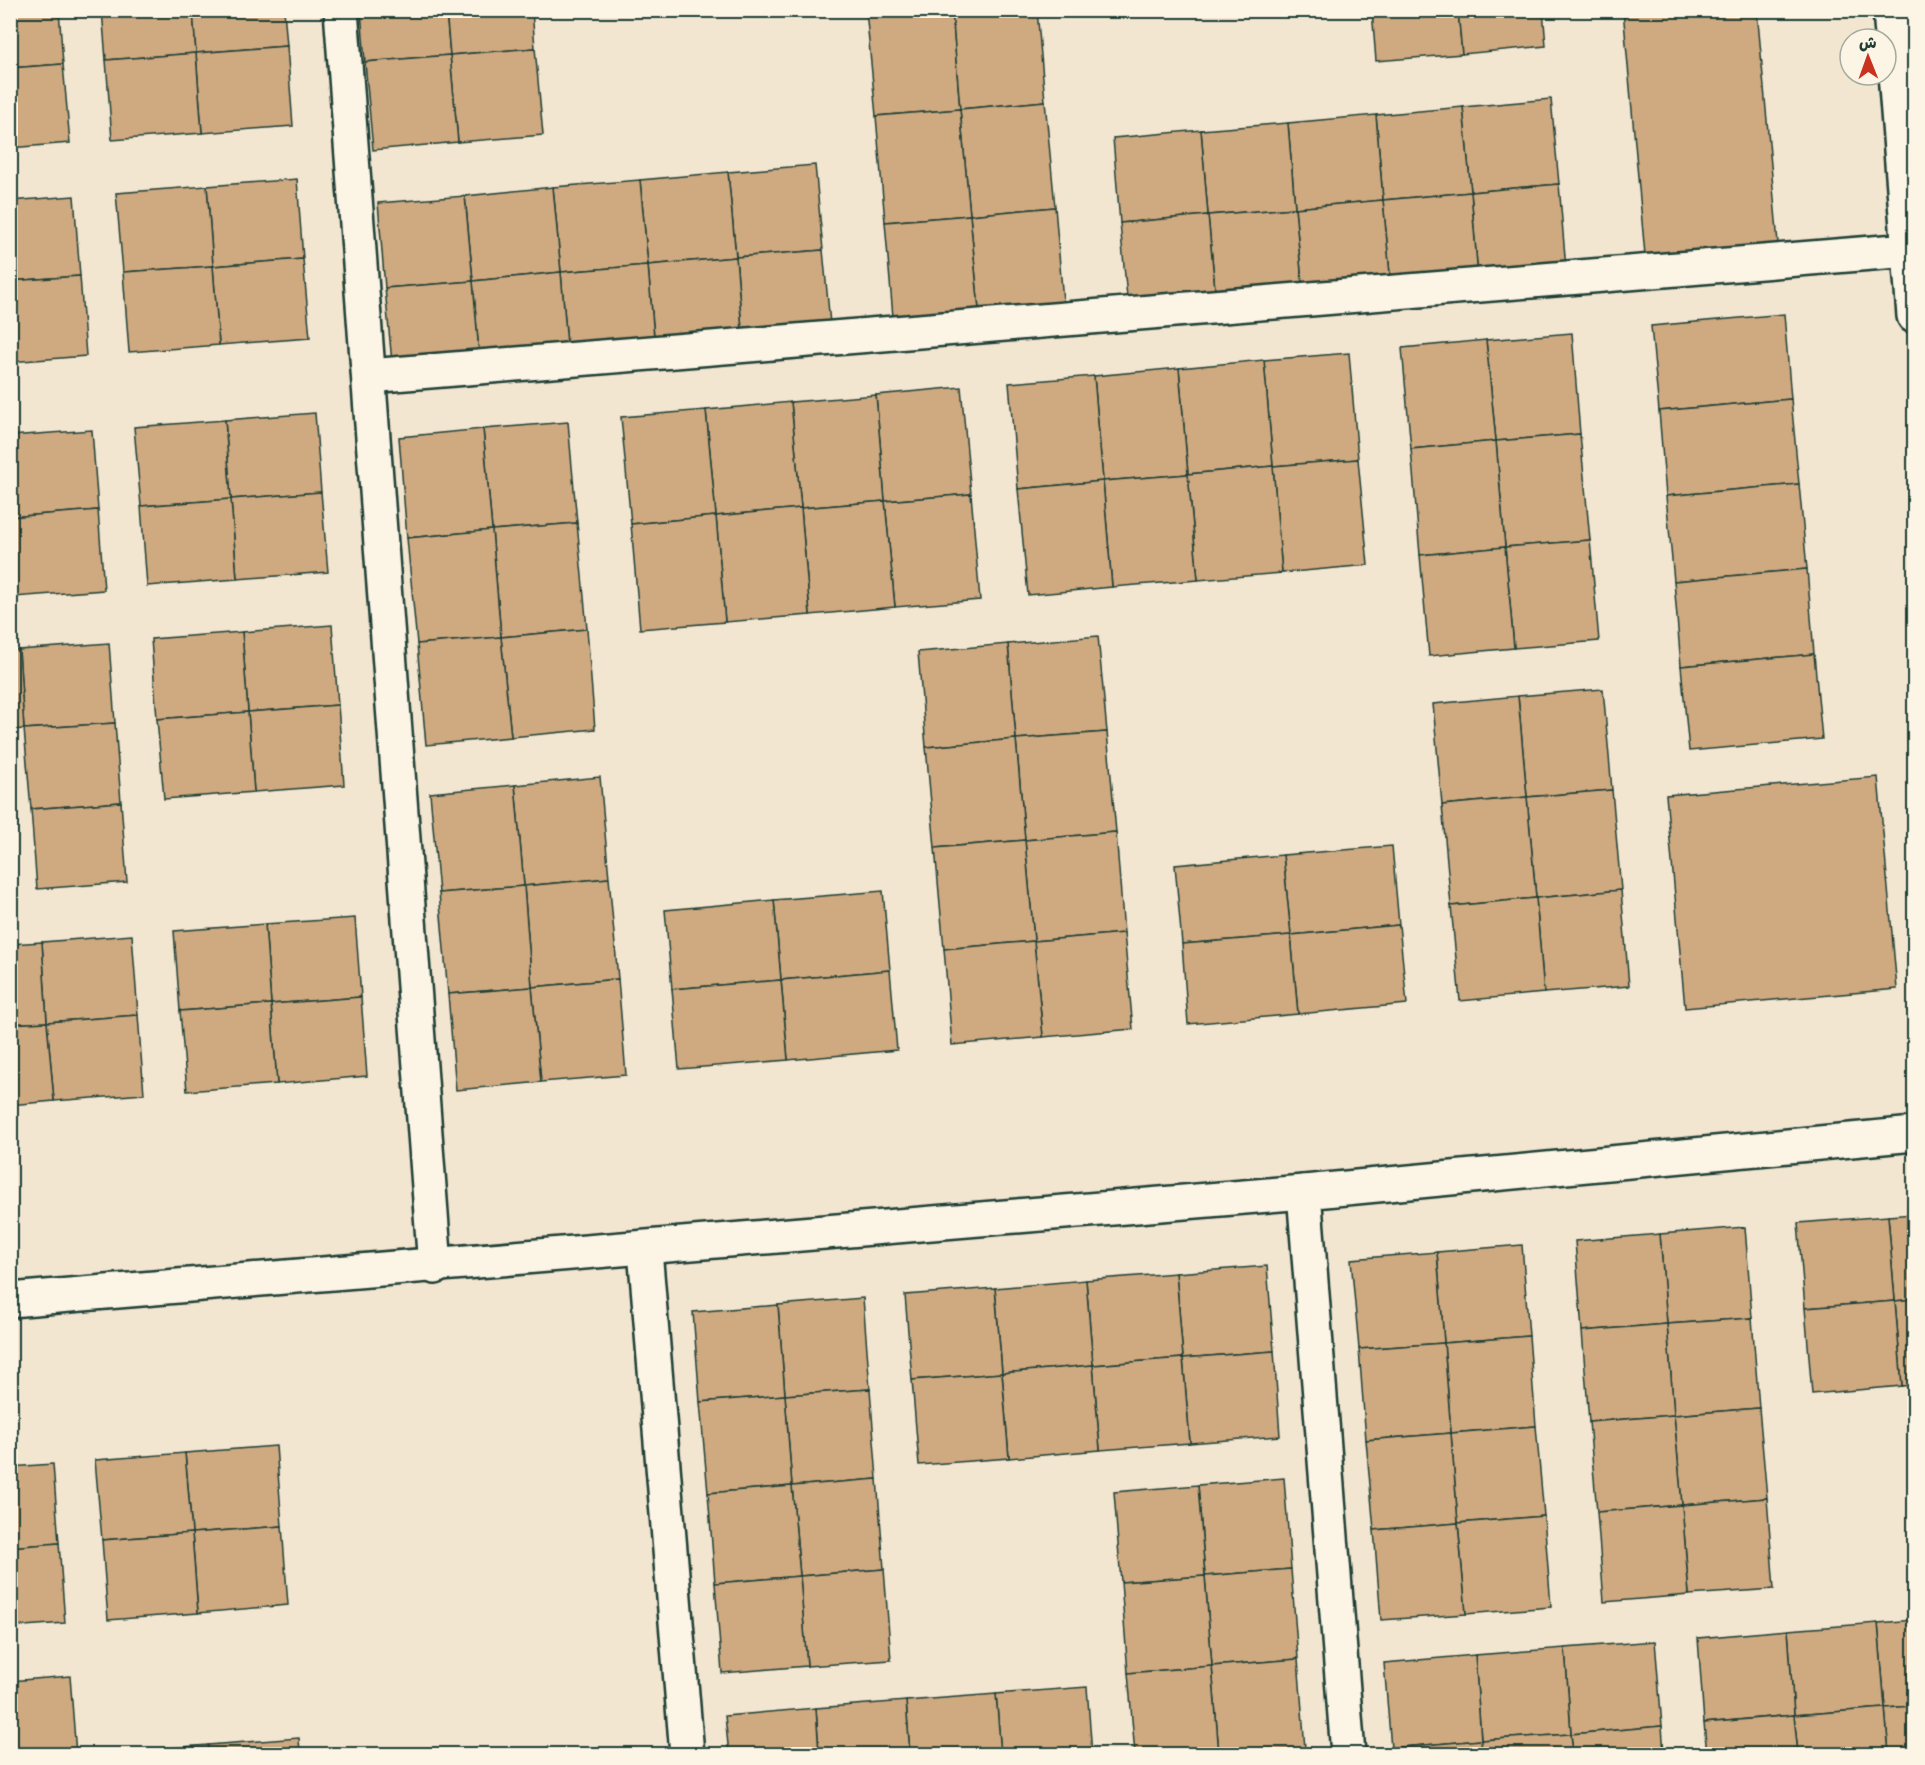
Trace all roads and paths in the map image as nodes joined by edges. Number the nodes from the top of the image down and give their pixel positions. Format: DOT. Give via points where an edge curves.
graph roads {
  1 [pos="342,10"];
  2 [pos="1890,10"];
  3 [pos="1909,250"];
  4 [pos="1914,316"];
  5 [pos="369,376"];
  6 [pos="1914,1134"];
  7 [pos="1304,1192"];
  8 [pos="645,1250"];
  9 [pos="435,1267"];
  10 [pos="10,1300"];
  11 [pos="687,1755"];
  12 [pos="1348,1755"];
  1 -- 5 [label="street"];
  2 -- 3 [label="street"];
  3 -- 4 [label="street"];
  3 -- 5 [label="street"];
  5 -- 9 [label="street"];
  6 -- 7 [label="street"];
  7 -- 8 [label="street"];
  7 -- 12 [label="street"];
  8 -- 9 [label="street"];
  8 -- 11 [label="street"];
  9 -- 10 [label="street"];
}
